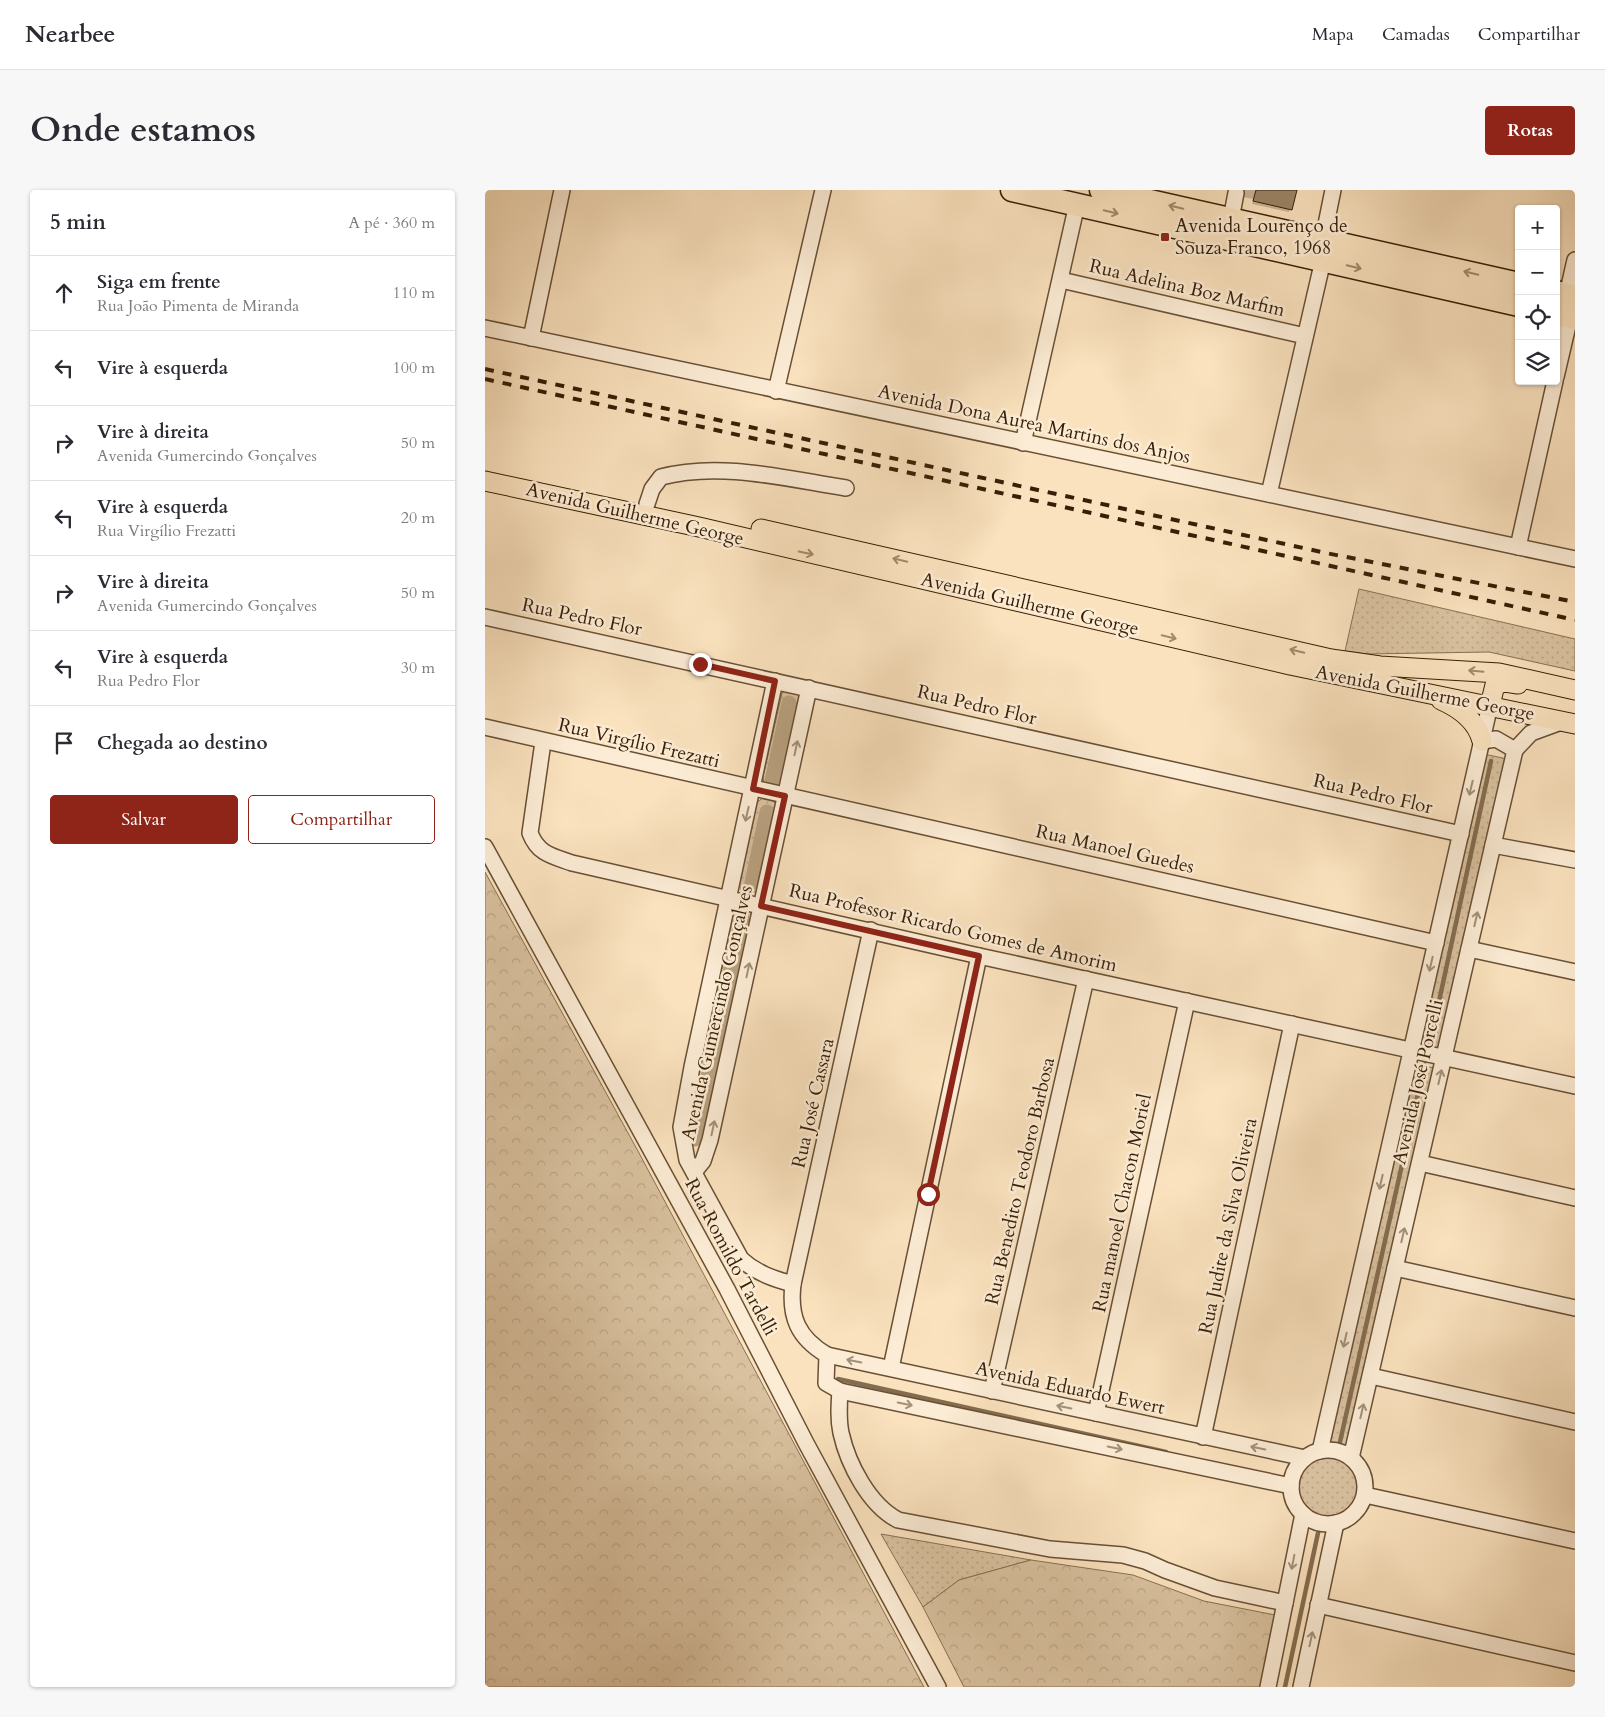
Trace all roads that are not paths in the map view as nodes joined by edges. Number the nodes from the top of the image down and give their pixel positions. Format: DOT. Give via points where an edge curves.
graph roads {
  1 [pos="560,190"];
  2 [pos="823,190"];
  3 [pos="1012,190"];
  4 [pos="1101,190"];
  5 [pos="1333,190"];
  6 [pos="1236,193"];
  7 [pos="1077,204"];
  8 [pos="1231,219"];
  9 [pos="1323,250"];
  10 [pos="1575,260"];
  11 [pos="1061,280"];
  12 [pos="1515,283"];
  13 [pos="1515,304"];
  14 [pos="1567,306"];
  15 [pos="485,328"];
  16 [pos="1305,336"];
  17 [pos="531,338"];
  18 [pos="1560,351"];
  19 [pos="1554,385"];
  20 [pos="776,391"];
  21 [pos="1023,443"];
  22 [pos="485,468"];
  23 [pos="485,481"];
  24 [pos="846,488"];
  25 [pos="1269,494"];
  26 [pos="647,504"];
  27 [pos="1519,547"];
  28 [pos="1575,560"];
  29 [pos="485,617"];
  30 [pos="775,681"];
  31 [pos="809,688"];
  32 [pos="1572,690"];
  33 [pos="1429,694"];
  34 [pos="1490,705"];
  35 [pos="1569,722"];
  36 [pos="485,727"];
  37 [pos="1482,741"];
  38 [pos="543,742"];
  39 [pos="1515,750"];
  40 [pos="753,789"];
  41 [pos="785,796"];
  42 [pos="1461,834"];
  43 [pos="1493,845"];
  44 [pos="485,848"];
  45 [pos="1575,860"];
  46 [pos="728,898"];
  47 [pos="761,906"];
  48 [pos="871,930"];
  49 [pos="1436,943"];
  50 [pos="1469,949"];
  51 [pos="979,956"];
  52 [pos="1575,972"];
  53 [pos="1087,979"];
  54 [pos="1187,1001"];
  55 [pos="1292,1024"];
  56 [pos="1411,1049"];
  57 [pos="1444,1056"];
  58 [pos="1575,1086"];
  59 [pos="1420,1163"];
  60 [pos="694,1172"];
  61 [pos="1575,1198"];
  62 [pos="1395,1268"];
  63 [pos="793,1284"];
  64 [pos="1575,1308"];
  65 [pos="827,1355"];
  66 [pos="891,1368"];
  67 [pos="1371,1376"];
  68 [pos="840,1391"];
  69 [pos="993,1392"];
  70 [pos="1095,1414"];
  71 [pos="1575,1422"];
  72 [pos="1203,1437"];
  73 [pos="1319,1451"];
  74 [pos="1305,1458"];
  75 [pos="1351,1458"];
  76 [pos="1291,1486"];
  77 [pos="1365,1495"];
  78 [pos="1303,1514"];
  79 [pos="1336,1524"];
  80 [pos="1575,1541"];
  81 [pos="1285,1603"];
  82 [pos="1318,1605"];
  83 [pos="1575,1663"];
  84 [pos="938,1687"];
  85 [pos="1268,1687"];
  86 [pos="1301,1687"];
  1 -- 17 [label="street"];
  2 -- 20 [label="street"];
  3 -- 7 [label="highway"];
  8 -- 4 [label="highway, one-way"];
  5 -- 9 [label="street"];
  6 -- 8 [label="street"];
  7 -- 9 [label="highway, one-way"];
  7 -- 11 [label="street"];
  8 -- 9 [label="highway"];
  12 -- 9 [label="highway, one-way"];
  9 -- 13 [label="highway, one-way"];
  9 -- 16 [label="street"];
  10 -- 14 [label="street"];
  11 -- 16 [label="street, Rua Adelina Boz Marfim"];
  11 -- 21 [label="street"];
  14 -- 18 [label="street"];
  15 -- 17 [label="street, Avenida Dona Aurea Martins dos Anjos"];
  16 -- 25 [label="street"];
  17 -- 20 [label="street, Avenida Dona Aurea Martins dos Anjos"];
  19 -- 27 [label="street"];
  20 -- 21 [label="street, Avenida Dona Aurea Martins dos Anjos"];
  21 -- 25 [label="street, Avenida Dona Aurea Martins dos Anjos"];
  22 -- 26 [label="main road, Avenida Guilherme George"];
  23 -- 33 [label="main road, Avenida Guilherme George, one-way"];
  24 -- 26 [label="street" via="743,473 684,473 661,477"];
  25 -- 27 [label="street, Avenida Dona Aurea Martins dos Anjos"];
  32 -- 26 [label="main road, Avenida Guilherme George, one-way" via="1499,673 1380,666 1331,659"];
  27 -- 28 [label="street, Avenida Dona Aurea Martins dos Anjos"];
  29 -- 30 [label="street, Rua Pedro Flor"];
  30 -- 31 [label="street, Rua Pedro Flor"];
  30 -- 40 [label="street, Avenida Gumercindo Gonçalves"];
  41 -- 31 [label="street, Avenida Gumercindo Gonçalves, one-way"];
  31 -- 42 [label="street, Rua Pedro Flor"];
  32 -- 34 [label="main road" via="1503,682 1493,687"];
  33 -- 34 [label="main road, Avenida Guilherme George"];
  33 -- 37 [label="main road" via="1450,704 1479,728"];
  34 -- 35 [label="main road, Avenida Guilherme George"];
  34 -- 37 [label="street, Avenida José Porcelli"];
  35 -- 39 [label="street" via="1531,733"];
  36 -- 38 [label="street, Rua Virgílio Frezatti"];
  37 -- 39 [label="street" via="1497,739"];
  37 -- 42 [label="street, Avenida José Porcelli, one-way"];
  38 -- 40 [label="street, Rua Virgílio Frezatti"];
  38 -- 46 [label="street, Rua Professor Ricardo Gomes de Amorim" via="531,817 530,833 535,847 572,863"];
  39 -- 43 [label="street, Avenida José Porcelli"];
  40 -- 41 [label="street, Rua Virgílio Frezatti"];
  40 -- 46 [label="street, Avenida Gumercindo Gonçalves, one-way"];
  41 -- 47 [label="street, Avenida Gumercindo Gonçalves"];
  41 -- 49 [label="street, Rua Manoel Guedes"];
  42 -- 49 [label="street, Avenida José Porcelli"];
  43 -- 45 [label="street"];
  50 -- 43 [label="street, Avenida José Porcelli, one-way"];
  44 -- 84 [label="street, Rua Romildo Tardelli" via="727,1289"];
  46 -- 47 [label="street, Rua Professor Ricardo Gomes de Amorim"];
  46 -- 60 [label="street, Avenida Gumercindo Gonçalves" via="681,1127 683,1148"];
  47 -- 48 [label="street, Rua Professor Ricardo Gomes de Amorim"];
  60 -- 47 [label="street, Avenida Gumercindo Gonçalves, one-way" via="703,1161 710,1140"];
  48 -- 51 [label="street, Rua Professor Ricardo Gomes de Amorim"];
  48 -- 63 [label="street, Rua José Cassara"];
  49 -- 56 [label="street, Avenida José Porcelli, one-way"];
  50 -- 52 [label="street"];
  50 -- 57 [label="street, Avenida José Porcelli"];
  51 -- 53 [label="street, Rua Professor Ricardo Gomes de Amorim"];
  51 -- 66 [label="street"];
  53 -- 54 [label="street, Rua Professor Ricardo Gomes de Amorim"];
  53 -- 69 [label="street, Rua Benedito Teodoro Barbosa"];
  54 -- 55 [label="street, Rua Professor Ricardo Gomes de Amorim"];
  54 -- 70 [label="street, Rua manoel Chacon Moriel"];
  55 -- 56 [label="street, Rua Professor Ricardo Gomes de Amorim"];
  55 -- 72 [label="street, Rua Judite da Silva Oliveira"];
  56 -- 57 [label="street, Rua Professor Ricardo Gomes de Amorim"];
  56 -- 73 [label="street, Avenida José Porcelli, one-way"];
  57 -- 58 [label="street, Rua Professor Ricardo Gomes de Amorim"];
  59 -- 57 [label="street, Avenida José Porcelli, one-way"];
  59 -- 61 [label="street"];
  62 -- 59 [label="street, Avenida José Porcelli, one-way"];
  60 -- 63 [label="street" via="741,1259 750,1268"];
  62 -- 64 [label="street"];
  62 -- 67 [label="street, Avenida José Porcelli"];
  63 -- 65 [label="street, Rua José Cassara" via="792,1316 810,1344"];
  66 -- 65 [label="street, Avenida Eduardo Ewert, one-way"];
  65 -- 68 [label="street" via="827,1383"];
  66 -- 69 [label="street, Avenida Eduardo Ewert"];
  67 -- 71 [label="street"];
  75 -- 67 [label="street, Avenida José Porcelli, one-way"];
  68 -- 76 [label="street, one-way"];
  68 -- 81 [label="street" via="839,1418 844,1445 877,1505 898,1520 1051,1549 1123,1555 1215,1588"];
  70 -- 69 [label="street, Avenida Eduardo Ewert, one-way"];
  70 -- 72 [label="street, Avenida Eduardo Ewert"];
  74 -- 72 [label="street, Avenida Eduardo Ewert, one-way"];
  73 -- 74 [label="street"];
  73 -- 75 [label="street" via="1340,1452"];
  74 -- 76 [label="street" via="1293,1475"];
  75 -- 77 [label="street" via="1364,1476"];
  76 -- 78 [label="street" via="1296,1506"];
  77 -- 79 [label="street" via="1350,1517"];
  77 -- 80 [label="street"];
  78 -- 79 [label="street" via="1319,1523"];
  78 -- 81 [label="street, one-way"];
  79 -- 82 [label="street"];
  81 -- 85 [label="street"];
  82 -- 83 [label="street"];
  86 -- 82 [label="street, one-way"];
}
